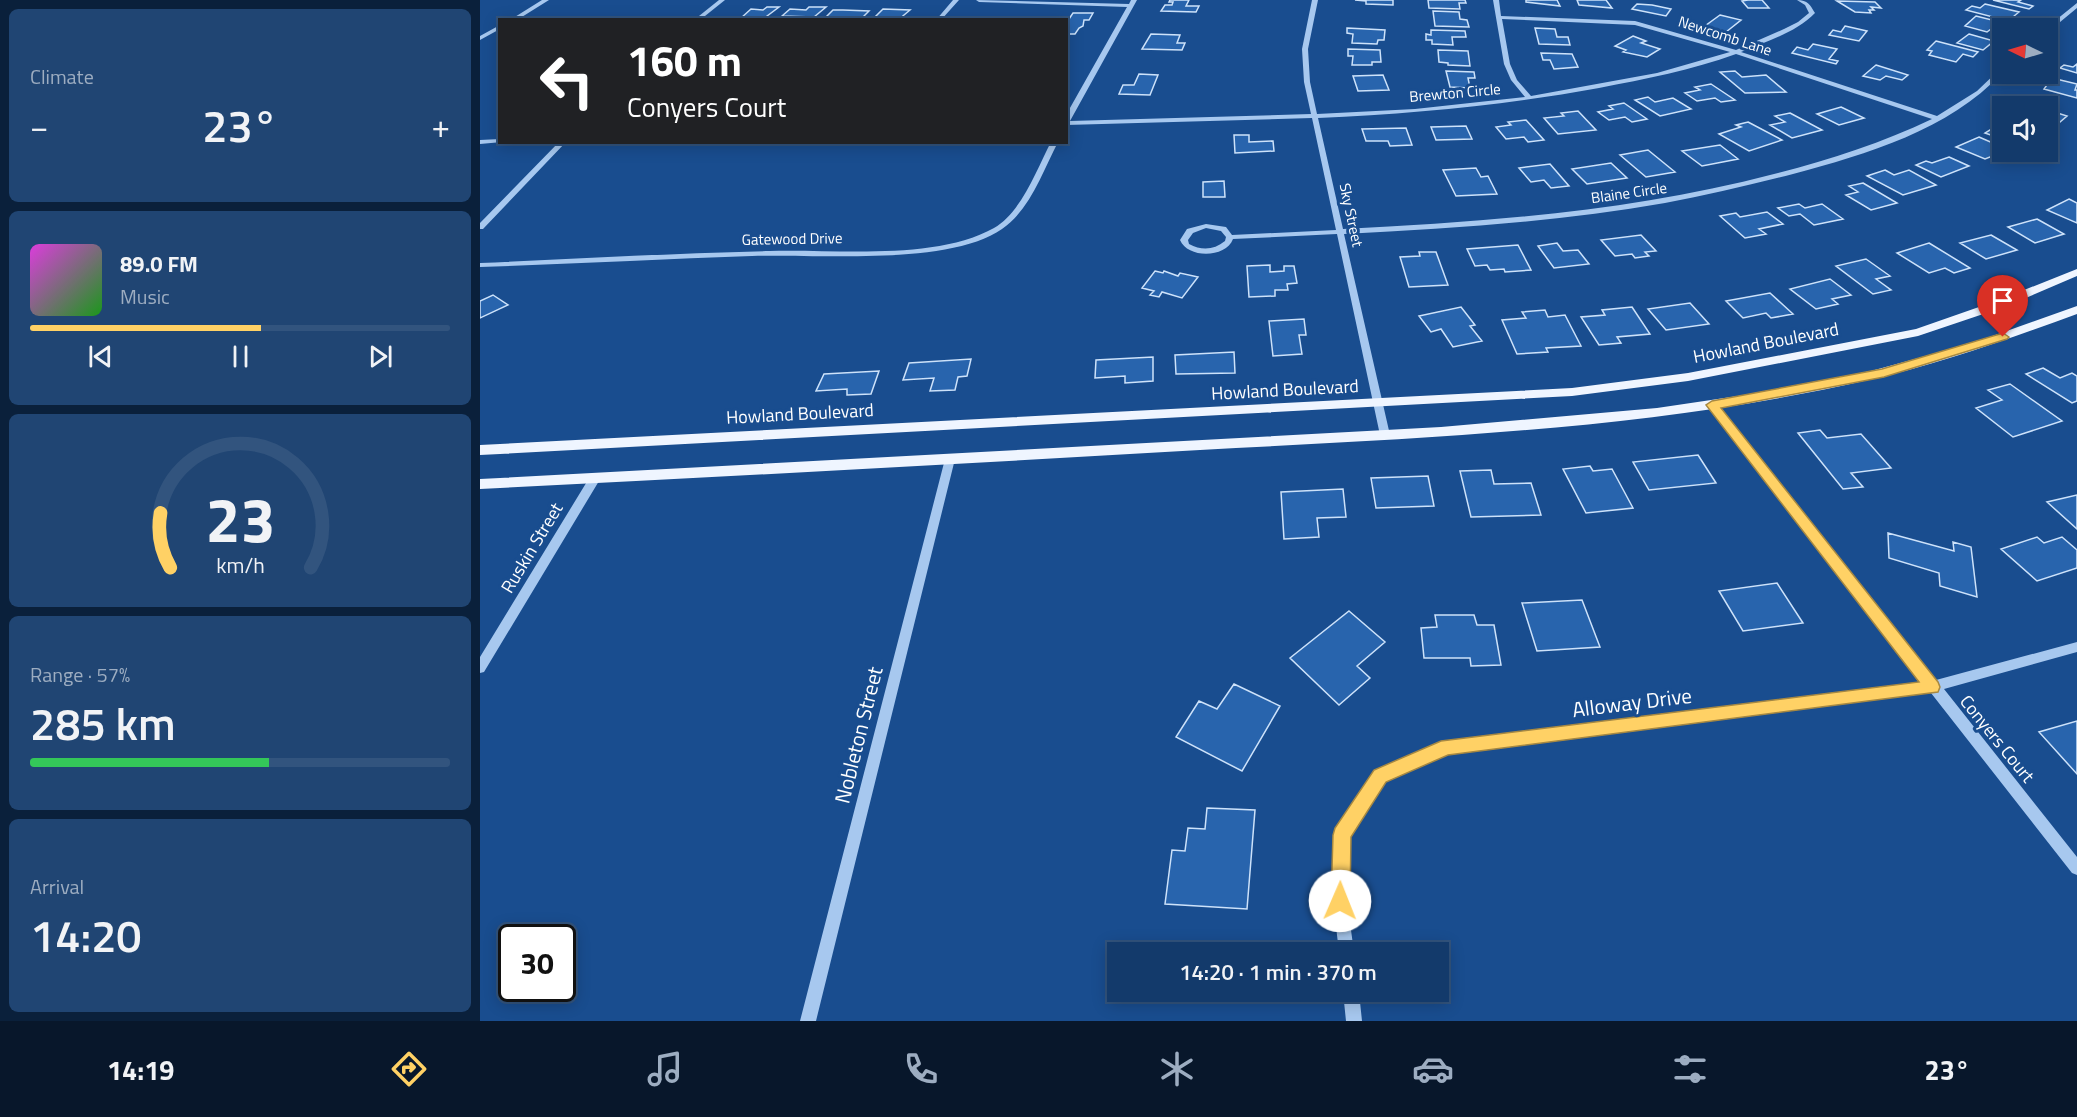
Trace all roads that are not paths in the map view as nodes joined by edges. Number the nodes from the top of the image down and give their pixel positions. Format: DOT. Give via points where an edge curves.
graph roads {
  1 [pos="546,0"];
  2 [pos="722,0"];
  3 [pos="956,0"];
  4 [pos="979,0"];
  5 [pos="1315,0"];
  6 [pos="1496,0"];
  7 [pos="1800,0"];
  8 [pos="1133,3"];
  9 [pos="2077,6"];
  10 [pos="1499,17"];
  11 [pos="515,18"];
  12 [pos="699,18"];
  13 [pos="940,18"];
  14 [pos="2058,22"];
  15 [pos="498,28"];
  16 [pos="480,38"];
  17 [pos="1737,52"];
  18 [pos="1992,80"];
  19 [pos="1530,99"];
  20 [pos="1314,115"];
  21 [pos="1936,118"];
  22 [pos="1068,119"];
  23 [pos="1068,123"];
  24 [pos="498,141"];
  25 [pos="480,142"];
  26 [pos="560,144"];
  27 [pos="1054,144"];
  28 [pos="480,227"];
  29 [pos="1339,232"];
  30 [pos="1230,237"];
  31 [pos="480,266"];
  32 [pos="2077,272"];
  33 [pos="2077,310"];
  34 [pos="1378,404"];
  35 [pos="1712,405"];
  36 [pos="1385,435"];
  37 [pos="480,450"];
  38 [pos="950,459"];
  39 [pos="595,478"];
  40 [pos="480,484"];
  41 [pos="2077,647"];
  42 [pos="480,668"];
  43 [pos="1932,687"];
  44 [pos="2077,868"];
  45 [pos="1345,942"];
  46 [pos="1352,1002"];
  47 [pos="808,1021"];
  48 [pos="1354,1021"];
  1 -- 11 [label="street"];
  2 -- 12 [label="street"];
  3 -- 13 [label="street"];
  4 -- 8 [label="street"];
  5 -- 20 [label="street, Sky Street" via="1305,49"];
  6 -- 10 [label="street"];
  7 -- 17 [label="street, Brewton Circle" via="1812,13 1804,22"];
  8 -- 22 [label="street"];
  9 -- 14 [label="street"];
  10 -- 17 [label="street, Newcomb Lane" via="1635,23"];
  10 -- 19 [label="street" via="1507,64"];
  15 -- 16 [label="street"];
  17 -- 19 [label="street, Brewton Circle" via="1640,78"];
  17 -- 21 [label="street, Newcomb Lane"];
  18 -- 21 [label="street, Blaine Circle" via="1977,95"];
  19 -- 20 [label="street, Brewton Circle"];
  20 -- 23 [label="street, Brewton Circle"];
  20 -- 29 [label="street, Sky Street"];
  21 -- 29 [label="street, Blaine Circle" via="1841,158 1761,182 1678,200 1550,219"];
  24 -- 25 [label="street"];
  26 -- 28 [label="street"];
  27 -- 31 [label="street, Gatewood Drive" via="1020,206 999,228 967,242 932,250 773,252"];
  29 -- 30 [label="street, Blaine Circle"];
  29 -- 34 [label="street, Sky Street"];
  30 -- 30 [label="street, Blaine Circle" via="1222,229 1206,226 1190,231 1184,240 1192,249 1208,251 1224,247"];
  32 -- 34 [label="main road, Howland Boulevard" via="1918,332 1829,351 1688,377 1572,392"];
  33 -- 35 [label="main road" via="2041,325 1884,373"];
  34 -- 36 [label="street, Sky Street"];
  34 -- 37 [label="main road, Howland Boulevard"];
  35 -- 36 [label="main road" via="1593,421"];
  35 -- 43 [label="street, Conyers Court"];
  36 -- 38 [label="main road"];
  38 -- 39 [label="main road"];
  38 -- 47 [label="street, Nobleton Street"];
  39 -- 40 [label="main road"];
  39 -- 42 [label="street, Ruskin Street"];
  41 -- 43 [label="street, Alloway Drive"];
  43 -- 44 [label="street, Conyers Court"];
  43 -- 45 [label="street, Alloway Drive" via="1447,747 1380,776 1342,835 1340,901"];
  46 -- 48 [label="street"];
}
